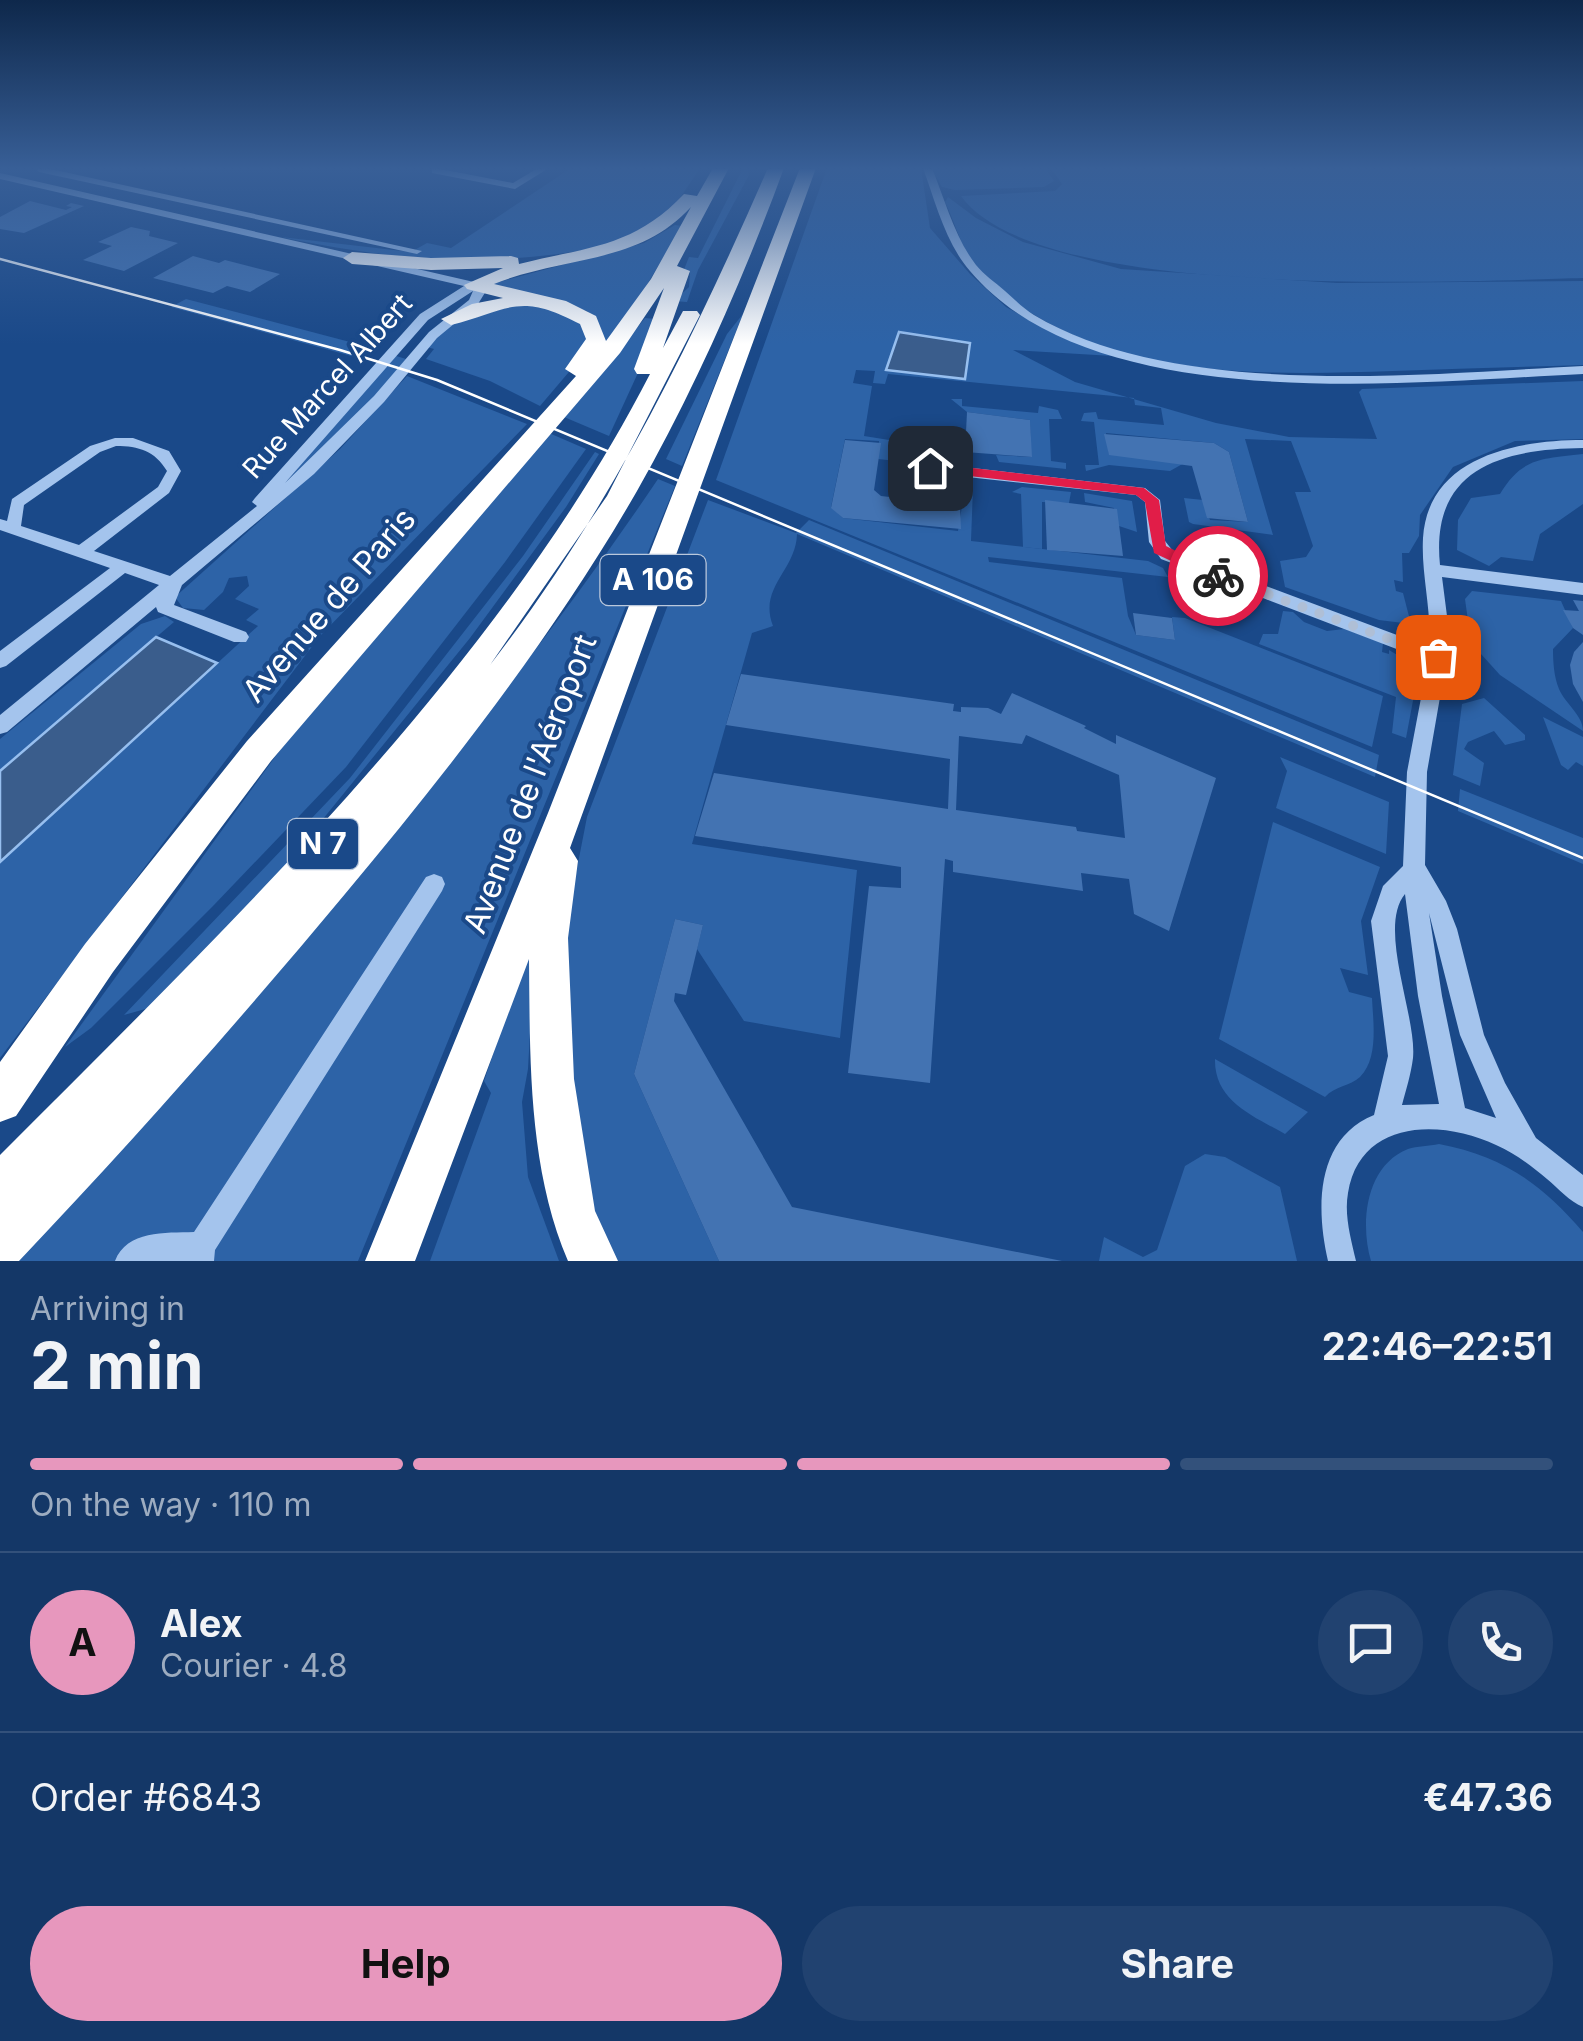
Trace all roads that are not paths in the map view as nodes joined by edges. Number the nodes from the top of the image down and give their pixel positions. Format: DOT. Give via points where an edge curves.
graph roads {
  1 [pos="217,227"];
  2 [pos="281,227"];
  3 [pos="300,227"];
  4 [pos="665,227"];
  5 [pos="689,227"];
  6 [pos="702,227"];
  7 [pos="732,227"];
  8 [pos="749,227"];
  9 [pos="773,227"];
  10 [pos="785,227"];
  11 [pos="954,227"];
  12 [pos="262,237"];
  13 [pos="417,251"];
  14 [pos="352,258"];
  15 [pos="569,259"];
  16 [pos="415,270"];
  17 [pos="474,285"];
  18 [pos="530,299"];
  19 [pos="444,312"];
  20 [pos="1583,370"];
  21 [pos="534,434"];
  22 [pos="652,442"];
  23 [pos="1583,444"];
  24 [pos="930,468"];
  25 [pos="608,469"];
  26 [pos="252,516"];
  27 [pos="6,526"];
  28 [pos="80,553"];
  29 [pos="121,568"];
  30 [pos="1432,570"];
  31 [pos="174,584"];
  32 [pos="1583,589"];
  33 [pos="240,637"];
  34 [pos="1438,657"];
  35 [pos="0,661"];
  36 [pos="0,726"];
  37 [pos="566,813"];
  38 [pos="1415,869"];
  39 [pos="434,884"];
  40 [pos="0,1100"];
  41 [pos="1454,1116"];
  42 [pos="1385,1123"];
  43 [pos="1526,1146"];
  44 [pos="0,1188"];
  45 [pos="1583,1193"];
  46 [pos="0,1246"];
  47 [pos="200,1254"];
  48 [pos="129,1261"];
  49 [pos="390,1261"];
  50 [pos="593,1261"];
  51 [pos="1342,1261"];
  1 -- 12 [label="street"];
  2 -- 12 [label="street"];
  3 -- 13 [label="street"];
  4 -- 15 [label="highway" via="626,246"];
  5 -- 21 [label="highway, Avenue de Paris" via="612,348"];
  6 -- 25 [label="highway" via="618,428"];
  7 -- 25 [label="highway, N 7"];
  8 -- 22 [label="highway, N 7"];
  9 -- 22 [label="highway" via="681,414"];
  10 -- 37 [label="highway, Avenue de l'Aéroport / A 106"];
  11 -- 20 [label="street" via="985,281 1025,313 1107,350 1178,367 1335,379"];
  12 -- 14 [label="street"];
  14 -- 15 [label="highway" via="465,264"];
  14 -- 16 [label="street"];
  15 -- 17 [label="highway"];
  16 -- 17 [label="street"];
  16 -- 19 [label="street" via="437,293"];
  17 -- 18 [label="highway"];
  17 -- 19 [label="street, Rue Marcel Albert"];
  17 -- 19 [label="street, Rue Marcel Albert" via="477,298"];
  18 -- 19 [label="highway"];
  18 -- 21 [label="highway" via="576,312 589,320 597,339"];
  19 -- 26 [label="street, Rue Marcel Albert" via="309,444"];
  19 -- 26 [label="street, Rue Marcel Albert" via="433,334 337,444"];
  21 -- 40 [label="highway, Avenue de Paris" via="259,751"];
  22 -- 46 [label="highway, N 7" via="561,588 442,750 239,990"];
  23 -- 30 [label="street" via="1530,448 1470,468 1435,512"];
  24 -- 34 [label="street" via="1140,491 1152,500 1157,542 1167,555"];
  25 -- 44 [label="highway, N 7" via="490,644 359,804 174,1010"];
  26 -- 31 [label="street, Rue Marcel Albert"];
  27 -- 28 [label="street"];
  27 -- 28 [label="street" via="16,504 95,450 124,441 164,454 174,471 164,490"];
  28 -- 29 [label="street"];
  29 -- 31 [label="street"];
  29 -- 35 [label="street"];
  30 -- 32 [label="street"];
  30 -- 34 [label="street"];
  31 -- 33 [label="street" via="164,608"];
  31 -- 36 [label="street, Rue Marcel Albert"];
  34 -- 38 [label="street" via="1415,788"];
  37 -- 49 [label="highway, Avenue de l'Aéroport / A 106"];
  37 -- 50 [label="highway" via="548,938 552,1078 572,1214"];
  38 -- 41 [label="street" via="1418,938"];
  38 -- 42 [label="street" via="1391,893 1382,920 1401,1056"];
  38 -- 43 [label="street" via="1444,916 1484,1070"];
  39 -- 47 [label="street"];
  41 -- 42 [label="street" via="1403,1115"];
  41 -- 43 [label="street"];
  42 -- 51 [label="street" via="1342,1159 1333,1195"];
  43 -- 45 [label="street"];
  47 -- 48 [label="street" via="151,1247"];
}
